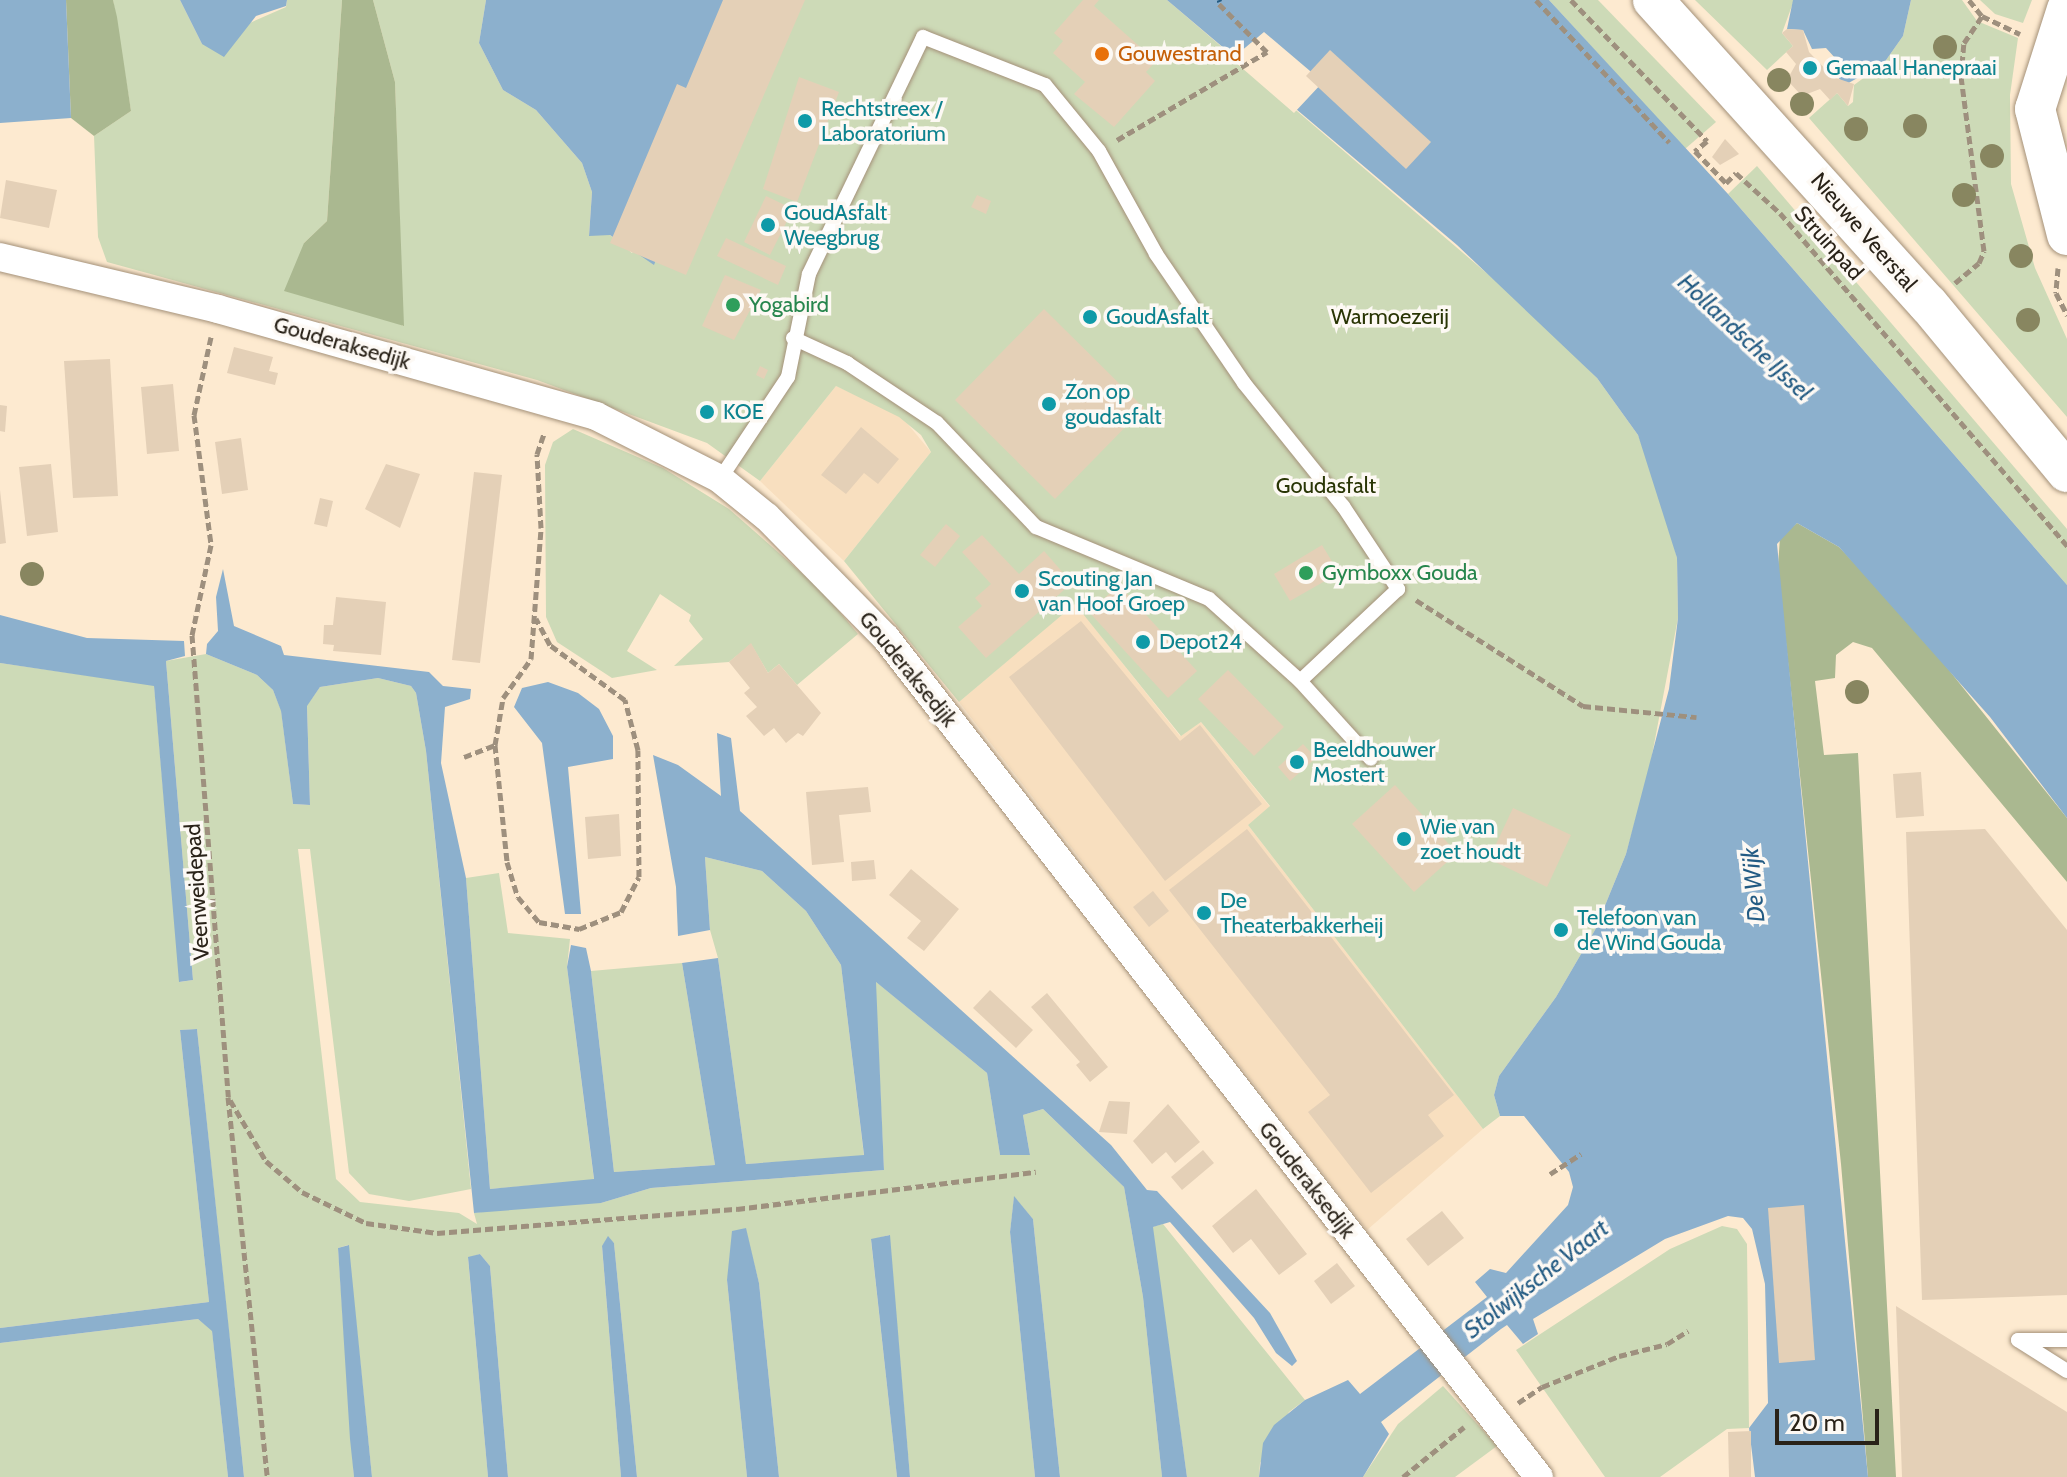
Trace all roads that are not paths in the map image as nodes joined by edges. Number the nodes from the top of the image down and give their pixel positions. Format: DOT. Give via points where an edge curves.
graph roads {
  1 [pos="1653,0"];
  2 [pos="2067,9"];
  3 [pos="2067,235"];
  4 [pos="0,257"];
  5 [pos="793,338"];
  6 [pos="2067,472"];
  7 [pos="720,479"];
  8 [pos="1300,681"];
  9 [pos="1371,759"];
  10 [pos="2067,1340"];
  11 [pos="2067,1371"];
  12 [pos="1539,1477"];
  1 -- 6 [label="main road, Nieuwe Veerstal" via="1928,304"];
  2 -- 3 [label="main road" via="2035,109"];
  4 -- 7 [label="street, Gouderaksedijk" via="218,309 555,403 662,446"];
  5 -- 7 [label="lane" via="788,377"];
  5 -- 8 [label="lane" via="847,363 937,423 1036,527 1209,599"];
  5 -- 8 [label="lane" via="809,274 923,37 1045,85 1099,151 1156,254 1244,383 1343,506 1398,589"];
  7 -- 12 [label="street, Gouderaksedijk" via="831,576 886,638"];
  8 -- 9 [label="lane"];
  10 -- 11 [label="lane" via="2018,1340"];
}
